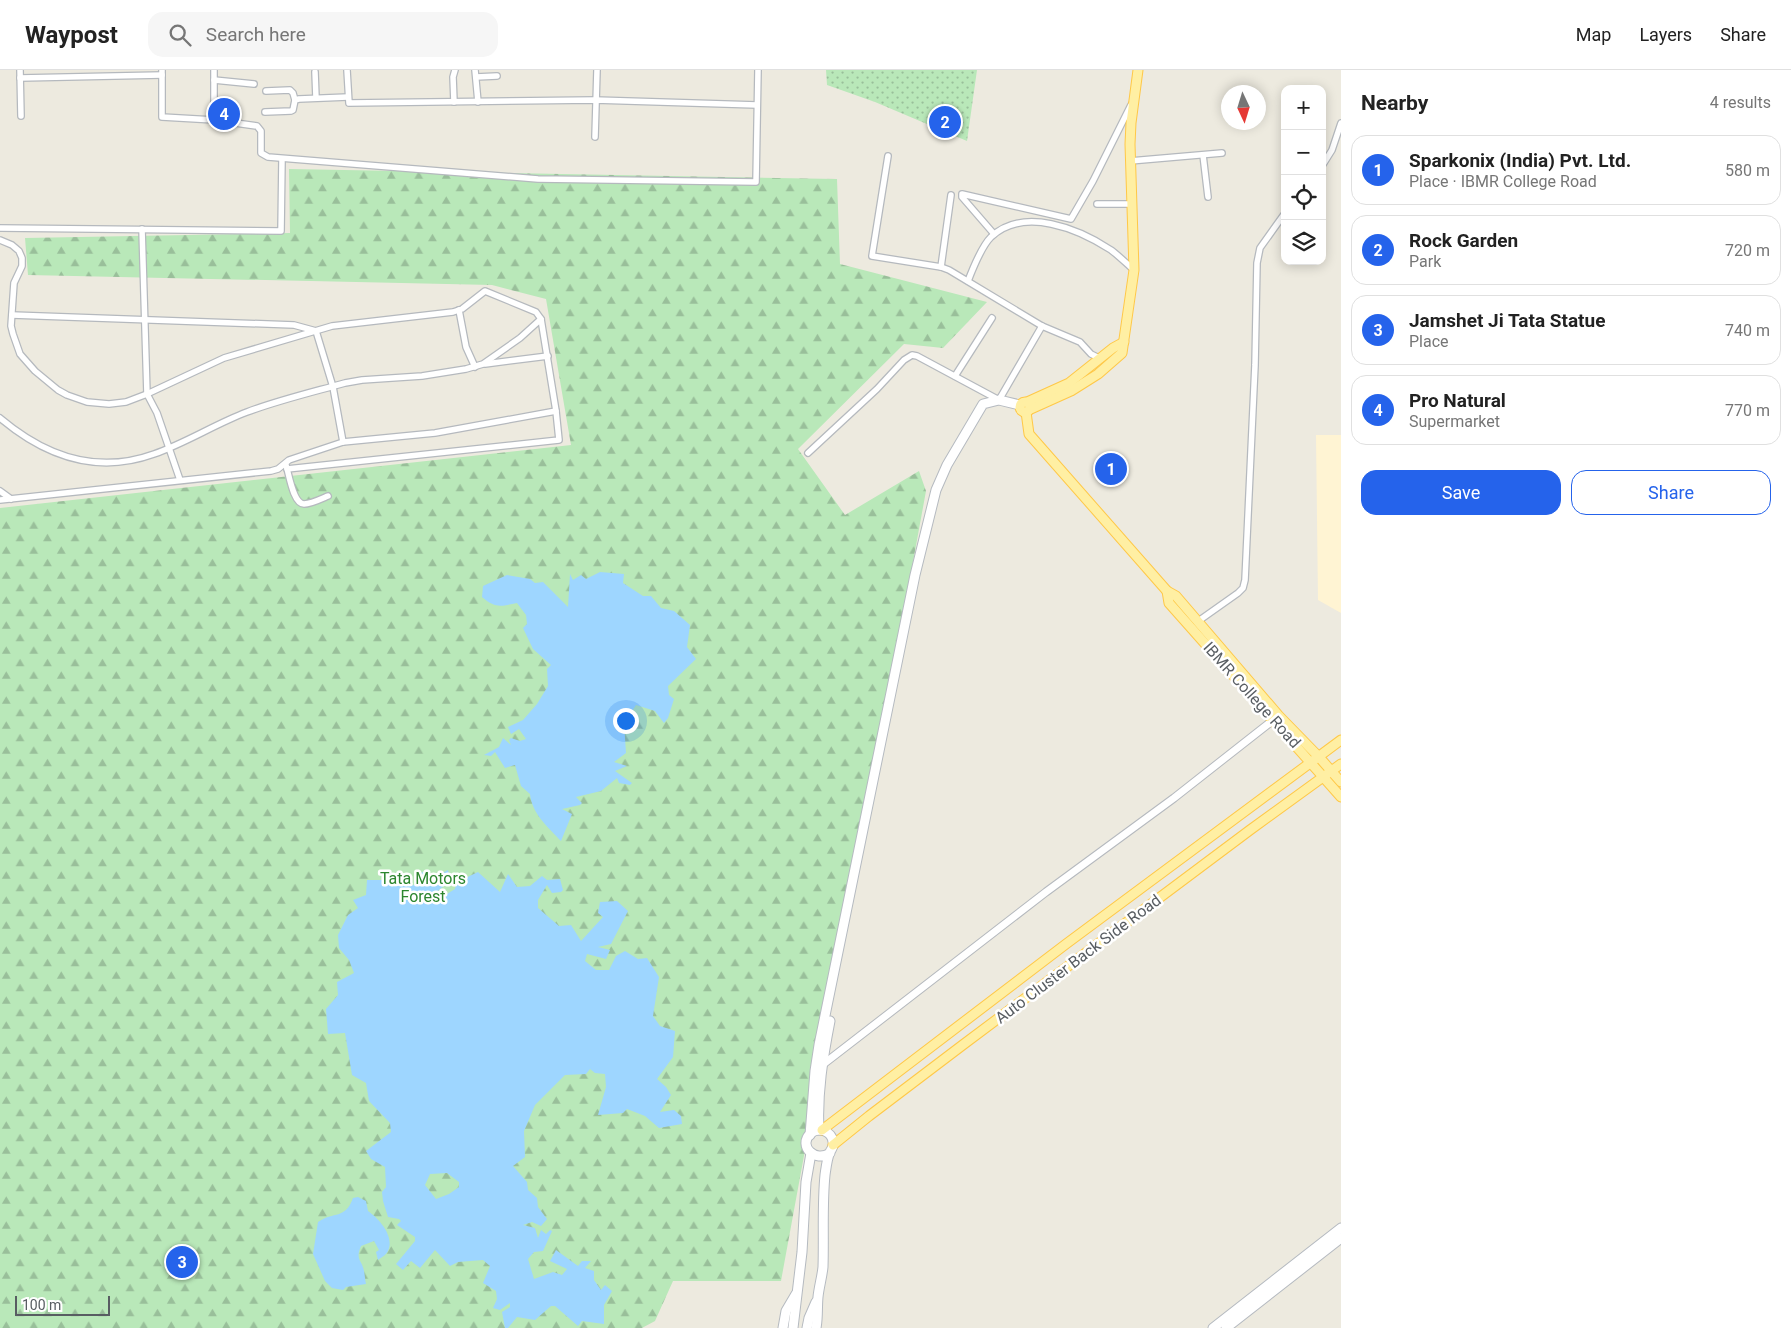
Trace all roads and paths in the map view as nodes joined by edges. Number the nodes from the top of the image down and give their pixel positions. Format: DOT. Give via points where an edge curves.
graph roads {
  1 [pos="20,70"];
  2 [pos="214,70"];
  3 [pos="347,70"];
  4 [pos="455,70"];
  5 [pos="475,70"];
  6 [pos="597,70"];
  7 [pos="758,70"];
  8 [pos="1138,70"];
  9 [pos="315,72"];
  10 [pos="162,73"];
  11 [pos="497,76"];
  12 [pos="476,77"];
  13 [pos="20,78"];
  14 [pos="214,80"];
  15 [pos="254,84"];
  16 [pos="266,91"];
  17 [pos="348,97"];
  18 [pos="316,98"];
  19 [pos="1134,99"];
  20 [pos="295,100"];
  21 [pos="595,100"];
  22 [pos="454,102"];
  23 [pos="478,102"];
  24 [pos="757,105"];
  25 [pos="266,112"];
  26 [pos="21,116"];
  27 [pos="214,120"];
  28 [pos="1341,123"];
  29 [pos="595,137"];
  30 [pos="1222,153"];
  31 [pos="1203,155"];
  32 [pos="888,156"];
  33 [pos="282,159"];
  34 [pos="1326,160"];
  35 [pos="1130,161"];
  36 [pos="952,195"];
  37 [pos="1208,197"];
  38 [pos="1097,204"];
  39 [pos="1132,204"];
  40 [pos="1281,219"];
  41 [pos="0,228"];
  42 [pos="142,229"];
  43 [pos="994,234"];
  44 [pos="0,240"];
  45 [pos="941,267"];
  46 [pos="1134,270"];
  47 [pos="968,280"];
  48 [pos="459,310"];
  49 [pos="12,315"];
  50 [pos="992,318"];
  51 [pos="541,319"];
  52 [pos="144,320"];
  53 [pos="1042,326"];
  54 [pos="316,331"];
  55 [pos="1124,342"];
  56 [pos="548,356"];
  57 [pos="1101,359"];
  58 [pos="483,364"];
  59 [pos="475,367"];
  60 [pos="955,376"];
  61 [pos="333,387"];
  62 [pos="147,394"];
  63 [pos="999,400"];
  64 [pos="1026,407"];
  65 [pos="556,411"];
  66 [pos="0,418"];
  67 [pos="343,442"];
  68 [pos="170,448"];
  69 [pos="808,453"];
  70 [pos="286,466"];
  71 [pos="180,480"];
  72 [pos="0,491"];
  73 [pos="328,496"];
  74 [pos="11,499"];
  75 [pos="0,500"];
  76 [pos="1194,624"];
  77 [pos="1276,718"];
  78 [pos="1341,740"];
  79 [pos="1316,760"];
  80 [pos="1341,764"];
  81 [pos="1328,774"];
  82 [pos="1341,782"];
  83 [pos="1341,797"];
  84 [pos="818,1068"];
  85 [pos="820,1130"];
  86 [pos="810,1135"];
  87 [pos="832,1149"];
  88 [pos="811,1153"];
  89 [pos="1341,1228"];
  90 [pos="1335,1239"];
  91 [pos="798,1289"];
  92 [pos="818,1297"];
  93 [pos="794,1325"];
  94 [pos="783,1328"];
  95 [pos="807,1328"];
  96 [pos="816,1328"];
  97 [pos="1213,1328"];
  98 [pos="1226,1328"];
  1 -- 13 [label="street"];
  2 -- 14 [label="street"];
  3 -- 17 [label="street"];
  4 -- 22 [label="street"];
  5 -- 12 [label="street"];
  6 -- 21 [label="street"];
  7 -- 24 [label="street"];
  8 -- 19 [label="main road"];
  9 -- 18 [label="street"];
  10 -- 13 [label="street"];
  10 -- 27 [label="street" via="162,117"];
  11 -- 12 [label="street"];
  12 -- 23 [label="street"];
  13 -- 26 [label="street"];
  14 -- 15 [label="street"];
  14 -- 27 [label="street"];
  16 -- 20 [label="street" via="290,90"];
  17 -- 18 [label="street"];
  17 -- 22 [label="street" via="349,103"];
  18 -- 20 [label="street"];
  19 -- 35 [label="main road"];
  19 -- 43 [label="street" via="1072,219 962,194"];
  20 -- 25 [label="street" via="291,111"];
  21 -- 23 [label="street"];
  21 -- 24 [label="street"];
  21 -- 29 [label="street"];
  22 -- 23 [label="street"];
  24 -- 33 [label="street" via="756,182 538,179"];
  27 -- 33 [label="street" via="259,127 263,155"];
  28 -- 34 [label="street"];
  30 -- 31 [label="street"];
  31 -- 35 [label="street"];
  31 -- 37 [label="street"];
  32 -- 45 [label="street" via="872,256"];
  33 -- 42 [label="street" via="281,231"];
  35 -- 39 [label="main road"];
  36 -- 45 [label="street"];
  38 -- 39 [label="street"];
  39 -- 46 [label="main road"];
  40 -- 76 [label="street" via="1260,248 1257,263 1245,580 1238,593"];
  41 -- 42 [label="street"];
  42 -- 52 [label="street"];
  43 -- 46 [label="street" via="1022,221 1046,223 1098,242"];
  43 -- 47 [label="street"];
  44 -- 49 [label="street" via="12,245 22,258 14,283"];
  45 -- 47 [label="street"];
  46 -- 55 [label="main road"];
  47 -- 53 [label="street"];
  48 -- 51 [label="street" via="485,292 536,312"];
  48 -- 54 [label="street"];
  48 -- 59 [label="street" via="466,347"];
  49 -- 52 [label="street"];
  49 -- 62 [label="street" via="12,334 20,354 67,395 87,402 109,404"];
  50 -- 60 [label="street"];
  51 -- 56 [label="street"];
  51 -- 58 [label="street"];
  52 -- 54 [label="street" via="294,325"];
  52 -- 62 [label="street"];
  53 -- 57 [label="street" via="1080,342"];
  53 -- 63 [label="street"];
  54 -- 61 [label="street"];
  54 -- 62 [label="street" via="224,358"];
  55 -- 57 [label="main road"];
  55 -- 64 [label="main road" via="1122,352 1098,374 1071,391"];
  56 -- 58 [label="street"];
  56 -- 65 [label="street"];
  57 -- 64 [label="main road" via="1069,383"];
  58 -- 59 [label="street"];
  59 -- 61 [label="street" via="422,376 362,380"];
  60 -- 63 [label="street"];
  60 -- 69 [label="street" via="912,355"];
  61 -- 67 [label="street"];
  61 -- 68 [label="street" via="246,412"];
  62 -- 68 [label="street"];
  63 -- 64 [label="main road"];
  63 -- 84 [label="main road" via="983,404 936,490"];
  64 -- 76 [label="main road, IBMR College Road" via="1029,434 1167,591 1176,596"];
  65 -- 67 [label="street" via="435,433"];
  65 -- 70 [label="street" via="560,440"];
  66 -- 68 [label="street" via="40,447 74,459 125,462"];
  67 -- 70 [label="street" via="289,460"];
  68 -- 71 [label="street"];
  70 -- 71 [label="street" via="271,471"];
  70 -- 73 [label="street" via="298,503 305,504"];
  71 -- 74 [label="street"];
  72 -- 74 [label="street"];
  74 -- 75 [label="street"];
  76 -- 77 [label="main road, IBMR College Road"];
  77 -- 79 [label="main road, IBMR College Road"];
  77 -- 84 [label="street"];
  78 -- 79 [label="main road, Auto Cluster Back Side Road"];
  79 -- 81 [label="main road, IBMR College Road"];
  79 -- 85 [label="main road, Auto Cluster Back Side Road"];
  80 -- 81 [label="main road, Auto Cluster Back Side Road"];
  81 -- 82 [label="main road, IBMR College Road"];
  81 -- 83 [label="main road, IBMR College Road"];
  81 -- 87 [label="main road, Auto Cluster Back Side Road" via="893,1098"];
  84 -- 85 [label="main road"];
  84 -- 86 [label="main road"];
  85 -- 86 [label="main road, Auto Cluster Back Side Road"];
  85 -- 87 [label="main road" via="832,1136"];
  86 -- 88 [label="main road" via="806,1144"];
  87 -- 88 [label="main road" via="822,1156"];
  87 -- 92 [label="main road" via="825,1175"];
  88 -- 91 [label="main road"];
  89 -- 90 [label="main road"];
  90 -- 97 [label="main road"];
  90 -- 98 [label="main road"];
  91 -- 93 [label="main road"];
  91 -- 94 [label="main road" via="786,1311"];
  92 -- 95 [label="main road"];
  92 -- 96 [label="main road"];
}
